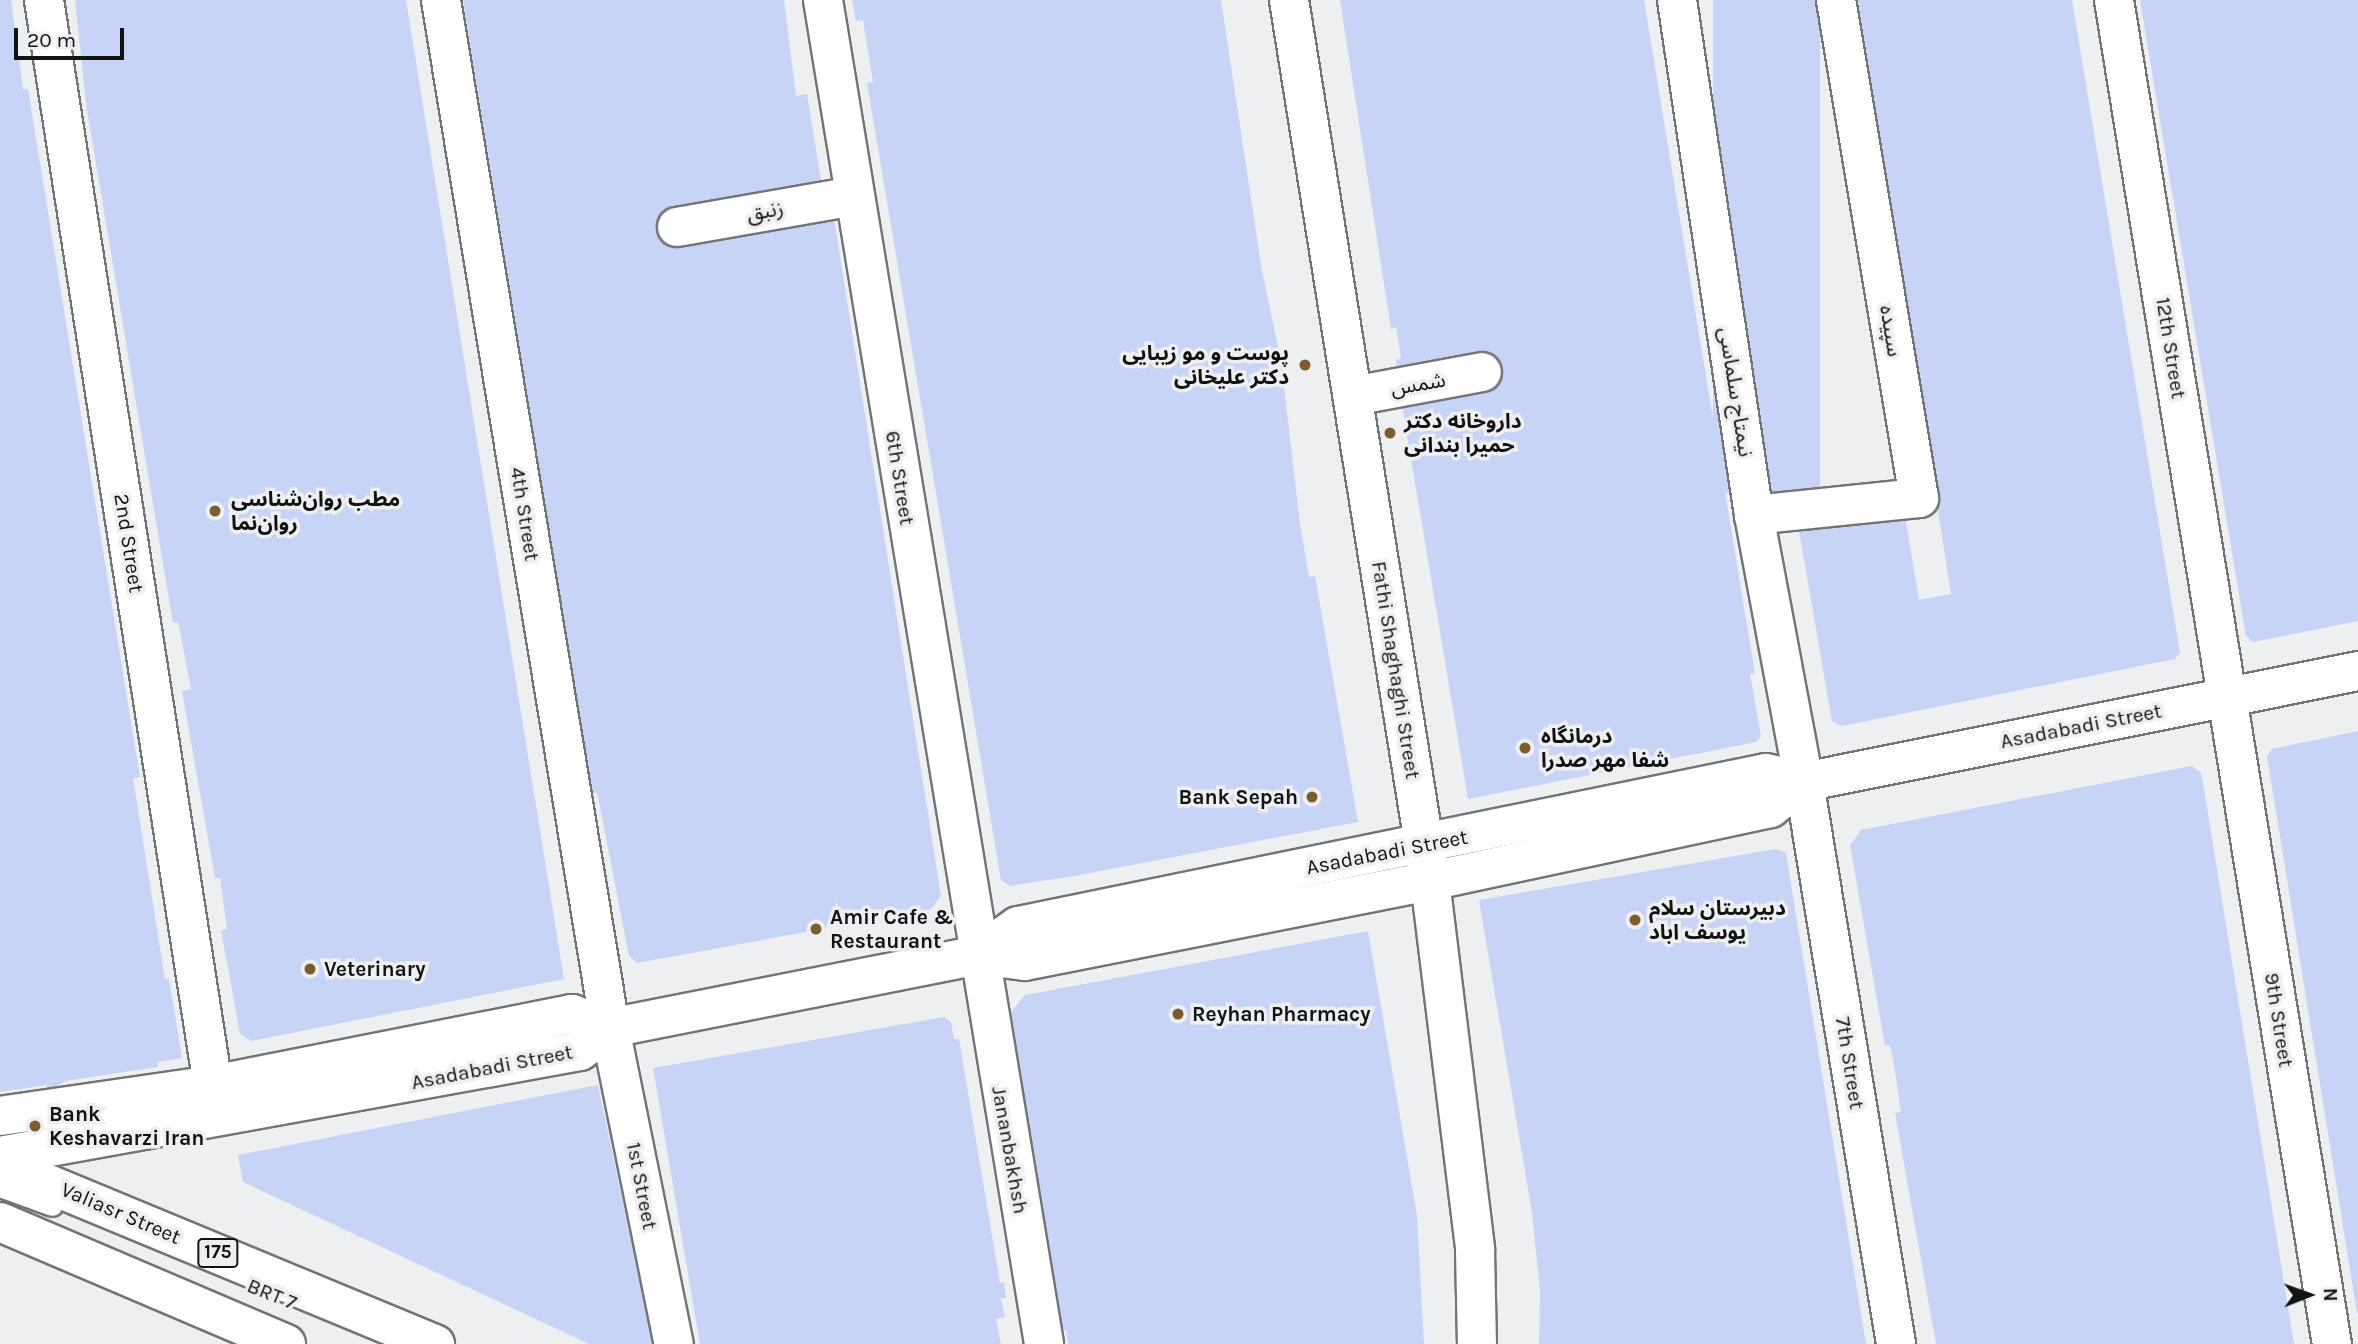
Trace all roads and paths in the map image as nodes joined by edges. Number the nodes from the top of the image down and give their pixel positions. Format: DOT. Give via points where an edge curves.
graph roads {
  1 [pos="44,0"];
  2 [pos="441,0"];
  3 [pos="822,0"];
  4 [pos="1289,0"];
  5 [pos="1677,0"];
  6 [pos="1836,0"];
  7 [pos="2114,0"];
  8 [pos="854,196"];
  9 [pos="677,227"];
  10 [pos="1482,372"];
  11 [pos="1353,396"];
  12 [pos="1754,515"];
  13 [pos="2358,671"];
  14 [pos="2227,697"];
  15 [pos="1804,782"];
  16 [pos="1427,863"];
  17 [pos="977,955"];
  18 [pos="610,1028"];
  19 [pos="213,1086"];
  20 [pos="0,1116"];
  21 [pos="86,1142"];
  22 [pos="0,1156"];
  23 [pos="0,1164"];
  24 [pos="0,1186"];
  25 [pos="110,1209"];
  26 [pos="0,1222"];
  27 [pos="278,1342"];
  28 [pos="386,1344"];
  29 [pos="435,1344"];
  30 [pos="674,1344"];
  31 [pos="1044,1344"];
  32 [pos="1477,1344"];
  33 [pos="1896,1344"];
  34 [pos="2332,1344"];
  1 -- 19 [label="street, 2nd Street"];
  2 -- 18 [label="street, 4th Street"];
  3 -- 8 [label="street, 6th Street"];
  4 -- 11 [label="street, Fathi Shaghaghi Street"];
  5 -- 12 [label="street, نیمتاج سلماسی"];
  6 -- 12 [label="street, سپیده" via="1919,498"];
  7 -- 14 [label="street, 12th Street"];
  8 -- 9 [label="street, زنبق"];
  8 -- 17 [label="street, 6th Street"];
  10 -- 11 [label="street, شمس"];
  11 -- 16 [label="street, Fathi Shaghaghi Street"];
  12 -- 15 [label="street, نیمتاج سلماسی"];
  13 -- 14 [label="street, Asadabadi Street"];
  14 -- 15 [label="street, Asadabadi Street"];
  14 -- 34 [label="street, 9th Street"];
  15 -- 16 [label="street, Asadabadi Street" via="1770,808"];
  15 -- 33 [label="street, 7th Street"];
  16 -- 17 [label="street, Asadabadi Street" via="1025,961"];
  16 -- 32 [label="street, Fathi Shaghaghi Street" via="1475,1250"];
  17 -- 18 [label="street, Asadabadi Street"];
  17 -- 31 [label="street, Jananbakhsh"];
  18 -- 19 [label="street" via="572,1014"];
  18 -- 21 [label="street, Asadabadi Street" via="580,1051"];
  18 -- 30 [label="street, 1st Street"];
  19 -- 20 [label="street"];
  21 -- 22 [label="street, Asadabadi Street"];
  21 -- 25 [label="street" via="75,1161 75,1177"];
  23 -- 25 [label="street, Valiasr Street / 175"];
  24 -- 28 [label="lane, BRT 7"];
  25 -- 29 [label="street, Valiasr Street / 175"];
  26 -- 27 [label="street"];
}
